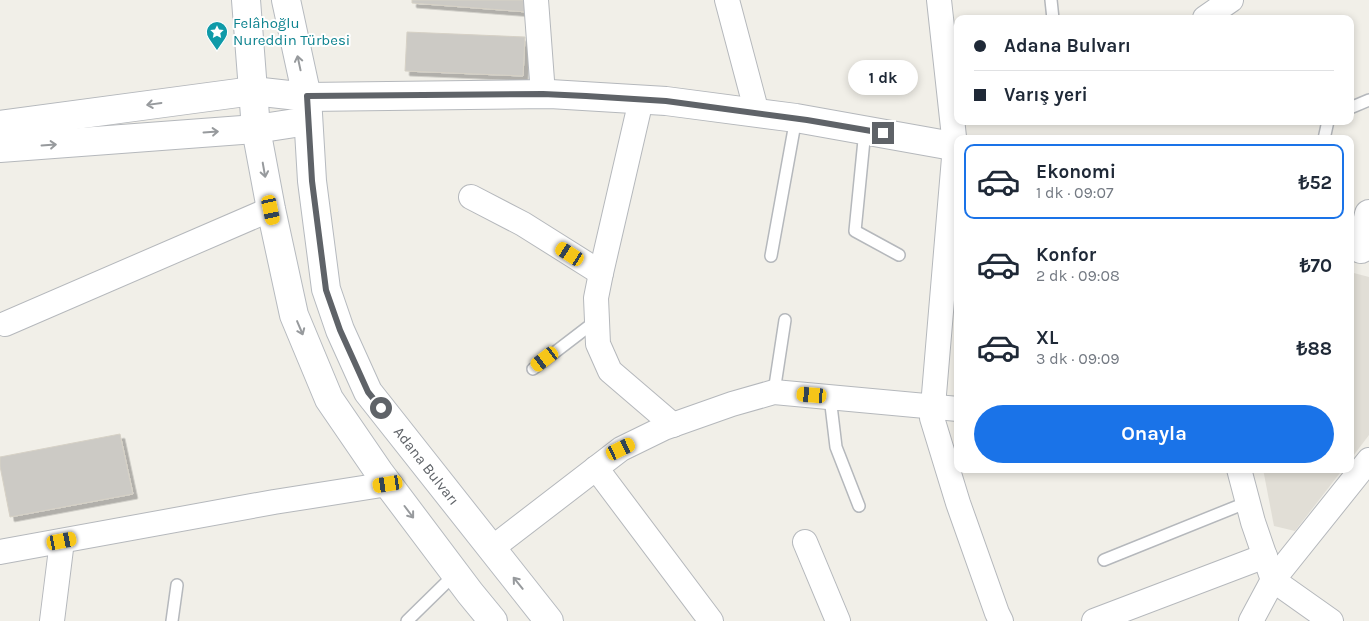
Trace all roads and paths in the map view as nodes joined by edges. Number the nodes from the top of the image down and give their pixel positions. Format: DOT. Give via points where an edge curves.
graph roads {
  1 [pos="246,0"];
  2 [pos="286,0"];
  3 [pos="536,0"];
  4 [pos="727,0"];
  5 [pos="939,0"];
  6 [pos="1052,0"];
  7 [pos="1231,0"];
  8 [pos="1053,15"];
  9 [pos="1209,15"];
  10 [pos="253,91"];
  11 [pos="543,94"];
  12 [pos="640,100"];
  13 [pos="1369,100"];
  14 [pos="1354,106"];
  15 [pos="307,109"];
  16 [pos="757,113"];
  17 [pos="796,118"];
  18 [pos="0,125"];
  19 [pos="256,128"];
  20 [pos="865,130"];
  21 [pos="955,135"];
  22 [pos="954,146"];
  23 [pos="0,148"];
  24 [pos="954,169"];
  25 [pos="471,197"];
  26 [pos="271,210"];
  27 [pos="1369,214"];
  28 [pos="1360,249"];
  29 [pos="899,255"];
  30 [pos="771,256"];
  31 [pos="601,273"];
  32 [pos="597,320"];
  33 [pos="785,320"];
  34 [pos="4,324"];
  35 [pos="532,369"];
  36 [pos="774,392"];
  37 [pos="830,396"];
  38 [pos="933,407"];
  39 [pos="954,409"];
  40 [pos="673,425"];
  41 [pos="1369,460"];
  42 [pos="596,468"];
  43 [pos="1240,473"];
  44 [pos="388,484"];
  45 [pos="1248,502"];
  46 [pos="859,506"];
  47 [pos="62,541"];
  48 [pos="805,542"];
  49 [pos="491,549"];
  50 [pos="0,552"];
  51 [pos="1265,556"];
  52 [pos="1104,560"];
  53 [pos="454,574"];
  54 [pos="1273,580"];
  55 [pos="176,585"];
  56 [pos="52,621"];
  57 [pos="172,621"];
  58 [pos="407,621"];
  59 [pos="493,621"];
  60 [pos="549,621"];
  61 [pos="711,621"];
  62 [pos="838,621"];
  63 [pos="1001,621"];
  64 [pos="1094,621"];
  65 [pos="1251,621"];
  66 [pos="1331,621"];
  1 -- 10 [label="main road"];
  15 -- 2 [label="main road, Adana Bulvarı, one-way"];
  3 -- 11 [label="street"];
  4 -- 16 [label="street"];
  5 -- 21 [label="street"];
  6 -- 8 [label="lane"];
  7 -- 9 [label="street"];
  10 -- 15 [label="main road"];
  10 -- 18 [label="main road, one-way"];
  10 -- 19 [label="main road"];
  11 -- 12 [label="main road"];
  11 -- 15 [label="main road"];
  12 -- 16 [label="main road"];
  12 -- 31 [label="street"];
  13 -- 14 [label="lane"];
  15 -- 19 [label="main road"];
  15 -- 49 [label="main road, Adana Bulvarı" via="312,181 326,290 340,330 368,392"];
  16 -- 17 [label="main road"];
  17 -- 20 [label="main road"];
  17 -- 30 [label="lane"];
  23 -- 19 [label="main road, one-way"];
  19 -- 26 [label="main road, one-way"];
  20 -- 22 [label="main road"];
  20 -- 29 [label="lane" via="855,231"];
  24 -- 38 [label="street"];
  25 -- 31 [label="street" via="523,224"];
  26 -- 34 [label="street"];
  26 -- 44 [label="main road, one-way" via="294,315 329,398"];
  27 -- 28 [label="main road"];
  31 -- 32 [label="street" via="596,298"];
  32 -- 35 [label="lane"];
  32 -- 40 [label="street" via="598,344 610,371"];
  33 -- 36 [label="lane"];
  36 -- 37 [label="street"];
  36 -- 40 [label="street"];
  37 -- 38 [label="street"];
  37 -- 46 [label="lane" via="836,447"];
  38 -- 39 [label="street"];
  38 -- 63 [label="street" via="932,418 955,494"];
  40 -- 42 [label="street" via="621,449"];
  41 -- 54 [label="street"];
  42 -- 49 [label="street"];
  42 -- 61 [label="street"];
  43 -- 45 [label="street"];
  44 -- 47 [label="street"];
  44 -- 53 [label="main road, one-way"];
  45 -- 51 [label="street"];
  45 -- 52 [label="lane"];
  47 -- 50 [label="street"];
  47 -- 56 [label="street"];
  48 -- 62 [label="street"];
  60 -- 49 [label="main road, Adana Bulvarı, one-way"];
  51 -- 54 [label="street"];
  51 -- 64 [label="street"];
  53 -- 58 [label="lane"];
  53 -- 59 [label="main road"];
  54 -- 65 [label="street"];
  54 -- 66 [label="street"];
  55 -- 57 [label="lane"];
}
